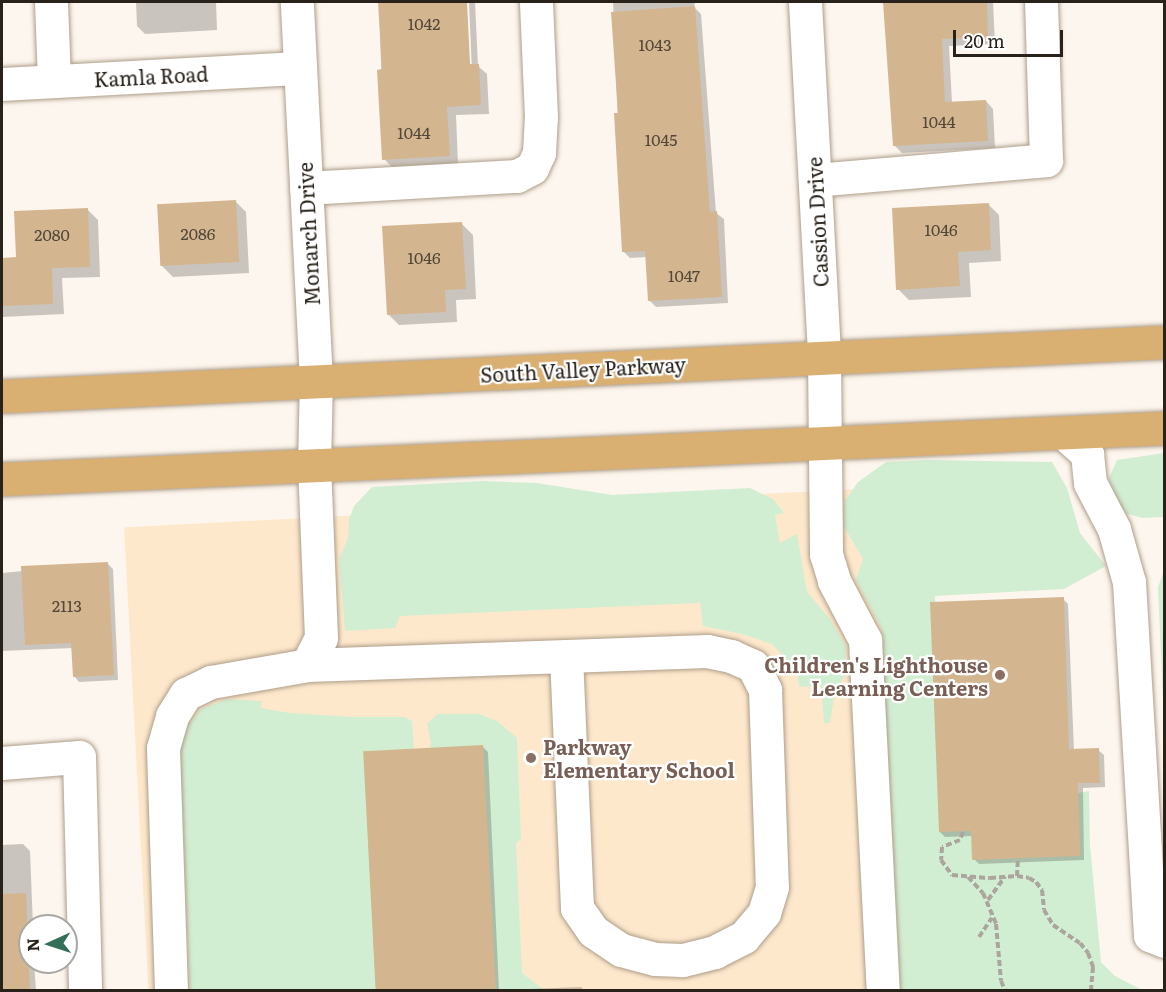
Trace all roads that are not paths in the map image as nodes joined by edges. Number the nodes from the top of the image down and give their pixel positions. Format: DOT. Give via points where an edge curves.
graph roads {
  1 [pos="51,2"];
  2 [pos="297,2"];
  3 [pos="536,2"];
  4 [pos="805,2"];
  5 [pos="1041,2"];
  6 [pos="300,68"];
  7 [pos="54,81"];
  8 [pos="2,84"];
  9 [pos="815,180"];
  10 [pos="306,188"];
  11 [pos="1164,342"];
  12 [pos="824,358"];
  13 [pos="316,381"];
  14 [pos="2,396"];
  15 [pos="1164,428"];
  16 [pos="1065,434"];
  17 [pos="823,443"];
  18 [pos="314,466"];
  19 [pos="2,479"];
  20 [pos="566,656"];
  21 [pos="307,665"];
  22 [pos="2,763"];
  23 [pos="1164,941"];
  24 [pos="85,990"];
  25 [pos="171,990"];
  26 [pos="883,990"];
  1 -- 7 [label="street"];
  2 -- 6 [label="street, Monarch Drive"];
  3 -- 10 [label="street" via="541,117 539,153 532,168 517,176"];
  4 -- 9 [label="street, Cassion Drive"];
  5 -- 9 [label="street" via="1046,160"];
  6 -- 7 [label="street, Kamla Road"];
  6 -- 10 [label="street, Monarch Drive"];
  7 -- 8 [label="street, Kamla Road"];
  9 -- 12 [label="street, Cassion Drive"];
  10 -- 13 [label="street, Monarch Drive"];
  11 -- 12 [label="main road, South Valley Parkway"];
  12 -- 13 [label="main road, South Valley Parkway"];
  12 -- 17 [label="street, Cassion Drive"];
  13 -- 14 [label="main road, South Valley Parkway"];
  13 -- 18 [label="street, Monarch Drive"];
  15 -- 16 [label="main road"];
  16 -- 17 [label="main road"];
  16 -- 23 [label="street" via="1087,454 1090,483 1114,529 1129,582 1150,935"];
  17 -- 18 [label="main road"];
  17 -- 26 [label="street, Cassion Drive" via="826,554 834,581 866,640"];
  18 -- 19 [label="main road"];
  18 -- 21 [label="street, Monarch Drive" via="321,638"];
  20 -- 20 [label="street" via="707,651 753,666 765,690 772,887 764,913 744,937 715,952 682,960 655,959 621,950 593,931 577,908"];
  20 -- 21 [label="street"];
  21 -- 25 [label="street" via="211,682 186,694 172,716 163,748"];
  22 -- 24 [label="street" via="79,757"];
}
